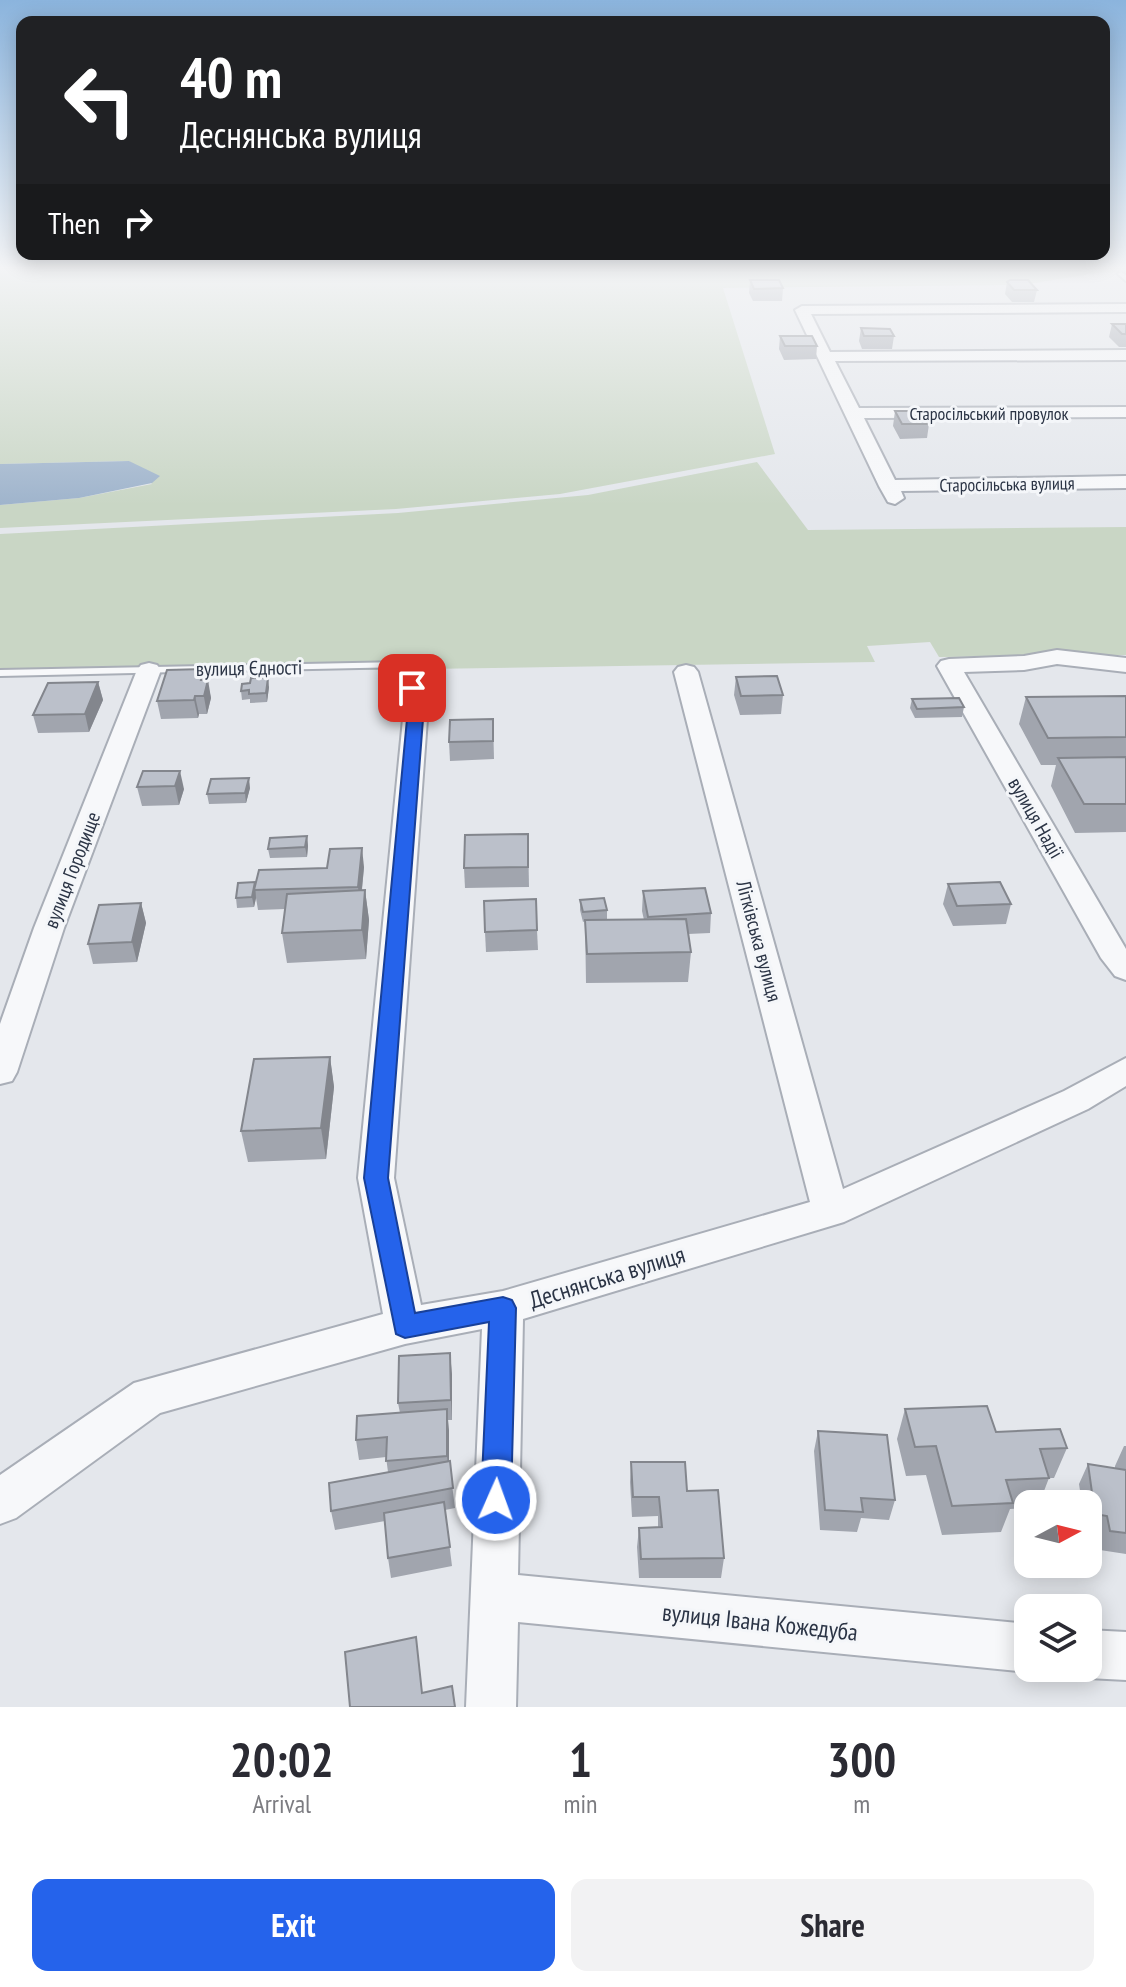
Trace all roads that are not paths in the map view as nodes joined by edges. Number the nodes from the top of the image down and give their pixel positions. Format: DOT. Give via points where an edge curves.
graph roads {
  1 [pos="819,346"];
  2 [pos="1126,355"];
  3 [pos="824,357"];
  4 [pos="1126,412"];
  5 [pos="851,413"];
  6 [pos="1126,482"];
  7 [pos="1126,665"];
  8 [pos="149,670"];
  9 [pos="686,672"];
  10 [pos="0,673"];
  11 [pos="407,676"];
  12 [pos="1126,969"];
  13 [pos="1126,1070"];
  14 [pos="0,1072"];
  15 [pos="831,1211"];
  16 [pos="503,1308"];
  17 [pos="405,1326"];
  18 [pos="0,1502"];
  19 [pos="493,1596"];
  20 [pos="1014,1647"];
  21 [pos="1102,1655"];
  22 [pos="1126,1656"];
  23 [pos="491,1707"];
  1 -- 3 [label="street, Старосільська вулиця"];
  2 -- 3 [label="street"];
  3 -- 5 [label="street, Старосільська вулиця"];
  4 -- 5 [label="street, Старосільський провулок"];
  5 -- 6 [label="street, Старосільська вулиця" via="892,492"];
  7 -- 12 [label="street, вулиця Надії" via="1057,657 949,666"];
  8 -- 10 [label="lane, вулиця Єдності"];
  8 -- 11 [label="lane, вулиця Єдності"];
  8 -- 14 [label="street, вулиця Городище" via="49,928"];
  9 -- 15 [label="street, Літківська вулиця"];
  11 -- 17 [label="street" via="415,719 376,1178"];
  13 -- 15 [label="street, Деснянська вулиця" via="1076,1100"];
  15 -- 16 [label="street, Деснянська вулиця"];
  16 -- 17 [label="street, Деснянська вулиця"];
  16 -- 19 [label="street"];
  17 -- 18 [label="street, Деснянська вулиця" via="149,1397"];
  19 -- 20 [label="street, вулиця Івана Кожедуба"];
  19 -- 23 [label="street"];
  21 -- 22 [label="street"];
}
